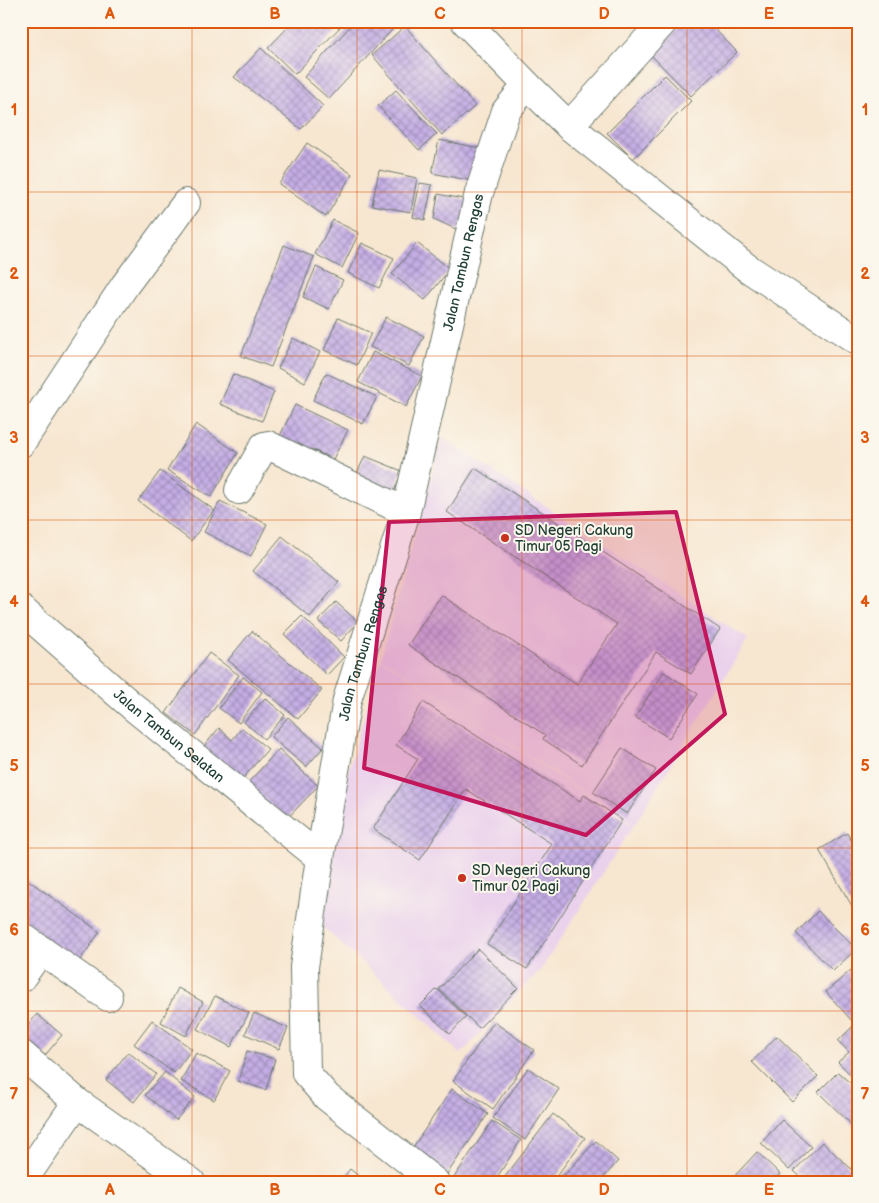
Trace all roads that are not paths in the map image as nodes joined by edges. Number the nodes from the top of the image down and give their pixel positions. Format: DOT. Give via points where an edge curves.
graph roads {
  1 [pos="466,21"];
  2 [pos="664,21"];
  3 [pos="517,97"];
  4 [pos="569,126"];
  5 [pos="186,202"];
  6 [pos="858,341"];
  7 [pos="21,443"];
  8 [pos="239,490"];
  9 [pos="406,512"];
  10 [pos="21,609"];
  11 [pos="320,858"];
  12 [pos="31,943"];
  13 [pos="21,978"];
  14 [pos="108,997"];
  15 [pos="21,1054"];
  16 [pos="77,1102"];
  17 [pos="22,1182"];
  18 [pos="192,1182"];
  19 [pos="435,1182"];
  1 -- 3 [label="street"];
  2 -- 4 [label="street"];
  3 -- 4 [label="street"];
  3 -- 9 [label="street, Jalan Tambun Rengas" via="479,193"];
  4 -- 6 [label="street" via="746,267"];
  5 -- 7 [label="street" via="125,285"];
  8 -- 9 [label="street" via="268,444"];
  9 -- 11 [label="street, Jalan Tambun Rengas" via="347,700"];
  10 -- 11 [label="street, Jalan Tambun Selatan" via="132,706"];
  11 -- 19 [label="street, Jalan Tambun Rengas" via="304,967 306,1073 326,1097"];
  12 -- 13 [label="street"];
  12 -- 14 [label="street"];
  15 -- 16 [label="street"];
  16 -- 17 [label="street"];
  16 -- 18 [label="street"];
}
